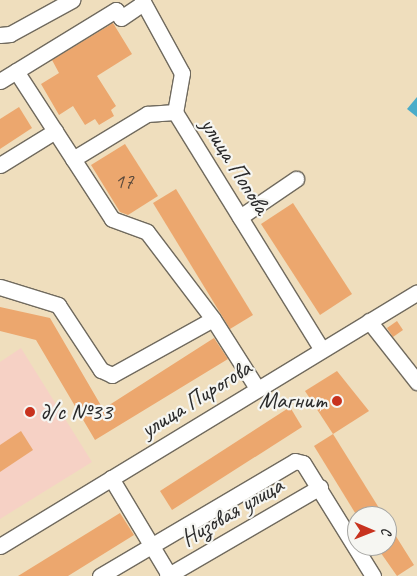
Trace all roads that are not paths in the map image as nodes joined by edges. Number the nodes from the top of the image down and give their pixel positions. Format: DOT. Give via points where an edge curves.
graph roads {
  1 [pos="72,0"];
  2 [pos="143,2"];
  3 [pos="0,35"];
  4 [pos="16,71"];
  5 [pos="0,81"];
  6 [pos="175,112"];
  7 [pos="55,131"];
  8 [pos="73,159"];
  9 [pos="0,165"];
  10 [pos="296,179"];
  11 [pos="240,217"];
  12 [pos="0,287"];
  13 [pos="417,292"];
  14 [pos="213,319"];
  15 [pos="369,321"];
  16 [pos="321,348"];
  17 [pos="417,382"];
  18 [pos="257,388"];
  19 [pos="111,478"];
  20 [pos="320,487"];
  21 [pos="152,545"];
  22 [pos="0,546"];
  23 [pos="168,575"];
  24 [pos="100,576"];
  25 [pos="373,576"];
  1 -- 3 [label="street"];
  2 -- 4 [label="street" via="121,18 116,10"];
  2 -- 6 [label="street, улица Попова" via="182,73"];
  4 -- 5 [label="street"];
  4 -- 7 [label="street"];
  6 -- 8 [label="street" via="148,114"];
  6 -- 11 [label="street, улица Попова"];
  7 -- 8 [label="street"];
  7 -- 9 [label="street"];
  8 -- 14 [label="street" via="112,219 147,232"];
  10 -- 11 [label="street"];
  11 -- 16 [label="street, улица Попова"];
  12 -- 14 [label="street" via="58,305 101,370 112,375"];
  13 -- 15 [label="street, улица Пирогова"];
  14 -- 18 [label="street"];
  15 -- 16 [label="street, улица Пирогова"];
  15 -- 17 [label="street"];
  16 -- 18 [label="street, улица Пирогова"];
  18 -- 19 [label="street, улица Пирогова"];
  19 -- 21 [label="street"];
  19 -- 22 [label="street, улица Пирогова"];
  20 -- 21 [label="street" via="303,463 287,462"];
  20 -- 23 [label="street, Низовая улица"];
  20 -- 25 [label="street"];
  21 -- 23 [label="street"];
  21 -- 24 [label="street"];
}
